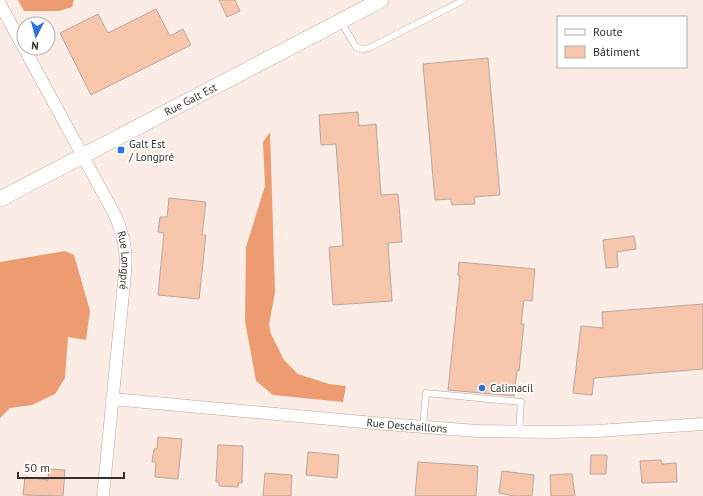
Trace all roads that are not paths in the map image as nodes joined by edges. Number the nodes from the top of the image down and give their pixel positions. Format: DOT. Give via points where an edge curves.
graph roads {
  1 [pos="381,0"];
  2 [pos="464,0"];
  3 [pos="0,4"];
  4 [pos="340,20"];
  5 [pos="16,33"];
  6 [pos="28,56"];
  7 [pos="83,156"];
  8 [pos="0,199"];
  9 [pos="112,399"];
  10 [pos="703,424"];
  11 [pos="424,427"];
  12 [pos="519,432"];
  13 [pos="103,496"];
  1 -- 4 [label="street, Rue Galt Est"];
  2 -- 4 [label="lane" via="363,49 356,47"];
  3 -- 5 [label="street, Rue Longpré"];
  4 -- 7 [label="street, Rue Galt Est"];
  6 -- 7 [label="street, Rue Longpré"];
  7 -- 8 [label="street, Rue Galt Est"];
  7 -- 9 [label="street, Rue Longpré" via="116,217 125,246 125,273"];
  9 -- 11 [label="street, Rue Deschaillons"];
  9 -- 13 [label="street, Rue Longpré"];
  10 -- 12 [label="street, Rue Deschaillons" via="597,431"];
  11 -- 12 [label="street, Rue Deschaillons"];
  11 -- 12 [label="lane" via="426,393 521,402"];
}
